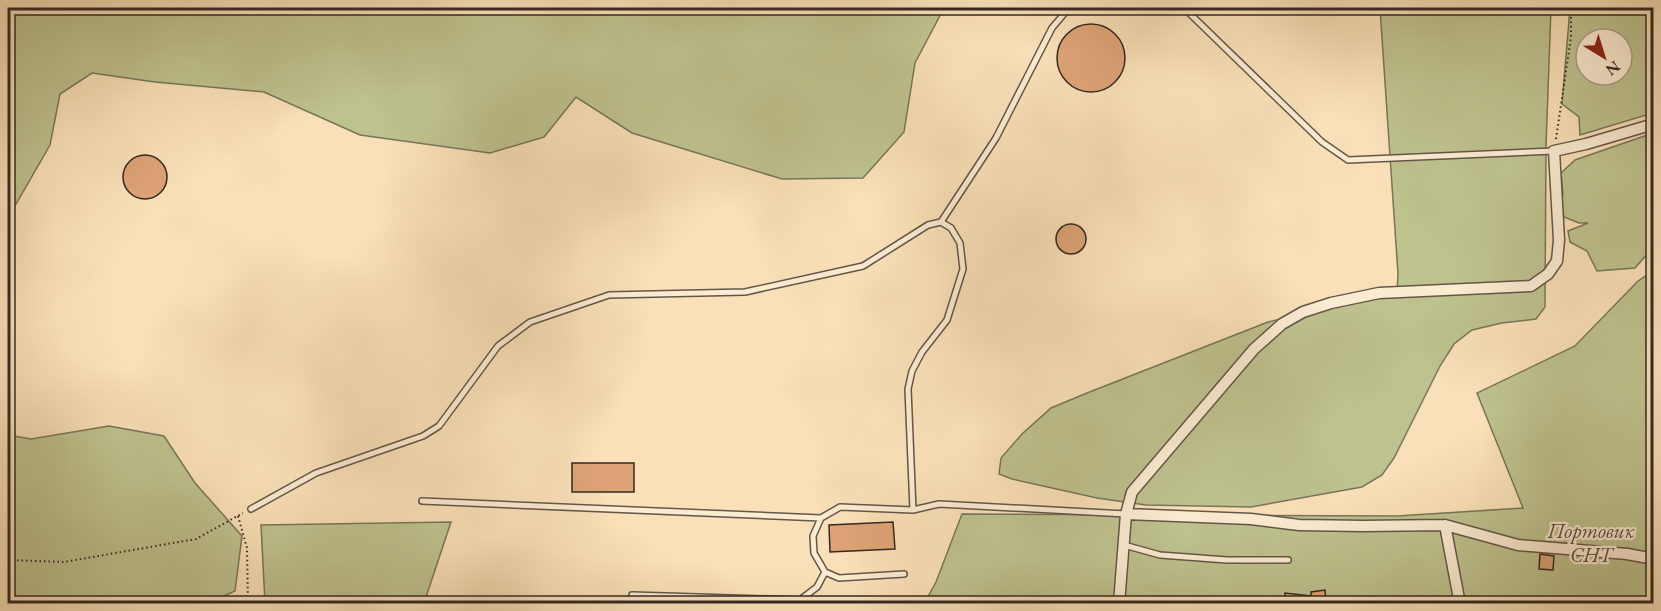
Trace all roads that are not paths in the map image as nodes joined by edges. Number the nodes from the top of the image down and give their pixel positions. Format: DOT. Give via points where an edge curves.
graph roads {
  1 [pos="1069,8"];
  2 [pos="1184,8"];
  3 [pos="1653,124"];
  4 [pos="1554,151"];
  5 [pos="941,222"];
  6 [pos="422,501"];
  7 [pos="251,509"];
  8 [pos="913,510"];
  9 [pos="1126,514"];
  10 [pos="821,518"];
  11 [pos="1445,525"];
  12 [pos="1124,545"];
  13 [pos="1653,559"];
  14 [pos="1288,560"];
  15 [pos="825,572"];
  16 [pos="904,574"];
  17 [pos="632,595"];
  18 [pos="703,600"];
  19 [pos="1119,603"];
  20 [pos="1460,603"];
  1 -- 5 [label="lane" via="1052,28 996,138"];
  2 -- 4 [label="lane" via="1322,142 1348,160"];
  3 -- 4 [label="street"];
  4 -- 9 [label="street" via="1559,240 1557,261 1548,274 1531,286 1379,294 1303,312 1282,324 1254,349 1132,492"];
  5 -- 7 [label="lane" via="928,225 863,266 745,292 609,295 530,322 498,346 439,426 423,436 316,473"];
  5 -- 8 [label="lane" via="951,228 960,243 963,269 947,320 922,352 908,389"];
  6 -- 10 [label="lane"];
  8 -- 9 [label="lane" via="939,504"];
  8 -- 10 [label="lane" via="840,507"];
  9 -- 11 [label="street" via="1299,525"];
  9 -- 12 [label="street"];
  10 -- 15 [label="lane" via="813,536 814,553"];
  11 -- 13 [label="street" via="1518,545"];
  11 -- 20 [label="street"];
  12 -- 14 [label="lane" via="1160,555"];
  12 -- 19 [label="street"];
  15 -- 16 [label="lane" via="839,578"];
  15 -- 18 [label="lane" via="817,587 800,600"];
  17 -- 18 [label="lane"];
}
